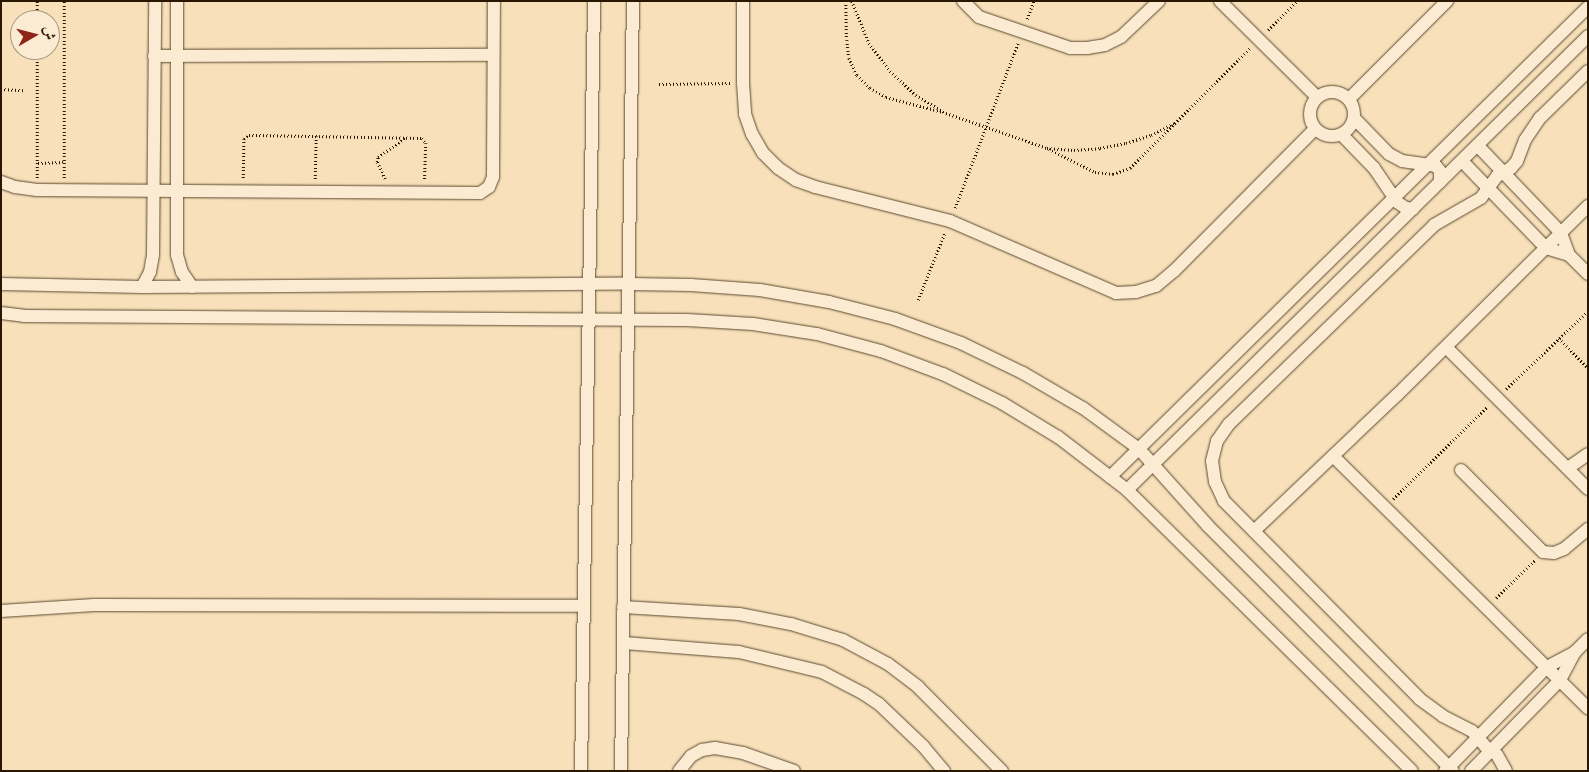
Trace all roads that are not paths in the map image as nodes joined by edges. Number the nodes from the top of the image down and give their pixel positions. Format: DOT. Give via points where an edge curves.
graph roads {
  1 [pos="155,1"];
  2 [pos="177,1"];
  3 [pos="494,1"];
  4 [pos="594,1"];
  5 [pos="633,1"];
  6 [pos="744,1"];
  7 [pos="962,1"];
  8 [pos="1159,1"];
  9 [pos="1220,1"];
  10 [pos="1447,1"];
  11 [pos="1588,7"];
  12 [pos="1588,36"];
  13 [pos="493,55"];
  14 [pos="154,56"];
  15 [pos="177,56"];
  16 [pos="1588,71"];
  17 [pos="1317,97"];
  18 [pos="1349,99"];
  19 [pos="1354,118"];
  20 [pos="1315,129"];
  21 [pos="1342,135"];
  22 [pos="1478,146"];
  23 [pos="1389,154"];
  24 [pos="1462,161"];
  25 [pos="1430,164"];
  26 [pos="1374,168"];
  27 [pos="1503,172"];
  28 [pos="1,182"];
  29 [pos="1440,182"];
  30 [pos="1488,188"];
  31 [pos="154,190"];
  32 [pos="177,191"];
  33 [pos="1521,191"];
  34 [pos="1394,199"];
  35 [pos="1505,206"];
  36 [pos="1588,206"];
  37 [pos="1412,209"];
  38 [pos="1561,233"];
  39 [pos="1546,248"];
  40 [pos="153,255"];
  41 [pos="176,255"];
  42 [pos="1569,255"];
  43 [pos="1588,274"];
  44 [pos="1,284"];
  45 [pos="590,284"];
  46 [pos="630,284"];
  47 [pos="142,287"];
  48 [pos="192,287"];
  49 [pos="1,313"];
  50 [pos="590,319"];
  51 [pos="630,320"];
  52 [pos="1446,346"];
  53 [pos="1139,449"];
  54 [pos="1588,454"];
  55 [pos="1333,456"];
  56 [pos="1154,463"];
  57 [pos="1568,468"];
  58 [pos="1461,470"];
  59 [pos="1110,477"];
  60 [pos="1587,487"];
  61 [pos="1128,490"];
  62 [pos="1588,529"];
  63 [pos="1254,531"];
  64 [pos="584,606"];
  65 [pos="624,607"];
  66 [pos="1,611"];
  67 [pos="1588,639"];
  68 [pos="624,644"];
  69 [pos="1575,652"];
  70 [pos="1546,667"];
  71 [pos="1560,680"];
  72 [pos="1588,708"];
  73 [pos="1494,721"];
  74 [pos="1507,734"];
  75 [pos="1478,738"];
  76 [pos="1491,750"];
  77 [pos="1449,769"];
  78 [pos="581,771"];
  79 [pos="621,771"];
  80 [pos="679,771"];
  81 [pos="794,771"];
  82 [pos="944,771"];
  83 [pos="1002,771"];
  84 [pos="1412,771"];
  85 [pos="1471,771"];
  86 [pos="1506,771"];
  1 -- 14 [label="street"];
  2 -- 15 [label="street"];
  3 -- 13 [label="street"];
  4 -- 45 [label="street"];
  5 -- 46 [label="street"];
  6 -- 20 [label="street" via="745,114 763,153 778,168 815,187 950,221 1116,293 1156,286"];
  7 -- 8 [label="street" via="979,17 1070,48 1105,45 1121,37"];
  9 -- 17 [label="street"];
  10 -- 18 [label="street"];
  11 -- 25 [label="street"];
  12 -- 22 [label="street"];
  13 -- 15 [label="street"];
  13 -- 32 [label="street" via="492,182 480,193"];
  14 -- 15 [label="street"];
  14 -- 31 [label="street"];
  15 -- 32 [label="street"];
  16 -- 27 [label="street" via="1540,118 1525,140 1517,161"];
  17 -- 18 [label="street" via="1333,91"];
  17 -- 20 [label="street" via="1309,113"];
  18 -- 19 [label="street"];
  19 -- 21 [label="street"];
  19 -- 23 [label="street"];
  20 -- 21 [label="street" via="1323,135"];
  21 -- 26 [label="street"];
  22 -- 24 [label="street"];
  22 -- 27 [label="street"];
  23 -- 25 [label="street" via="1409,162"];
  23 -- 26 [label="street"];
  24 -- 29 [label="street"];
  24 -- 30 [label="street"];
  25 -- 29 [label="street" via="1440,171"];
  25 -- 34 [label="street"];
  26 -- 34 [label="street"];
  27 -- 30 [label="street"];
  27 -- 33 [label="street"];
  28 -- 31 [label="street" via="37,190"];
  29 -- 37 [label="street"];
  30 -- 35 [label="street"];
  30 -- 63 [label="street" via="1472,205 1434,225 1229,424 1217,441 1212,461 1215,482 1224,500"];
  31 -- 32 [label="street"];
  31 -- 40 [label="street"];
  32 -- 41 [label="street"];
  33 -- 35 [label="street"];
  33 -- 38 [label="street"];
  34 -- 37 [label="street"];
  34 -- 53 [label="street"];
  35 -- 39 [label="street"];
  36 -- 38 [label="street"];
  37 -- 56 [label="street"];
  38 -- 39 [label="street"];
  38 -- 42 [label="street"];
  39 -- 42 [label="street"];
  39 -- 52 [label="street"];
  40 -- 41 [label="street"];
  40 -- 47 [label="street" via="150,272"];
  41 -- 48 [label="street"];
  42 -- 43 [label="street"];
  44 -- 47 [label="street"];
  45 -- 46 [label="street"];
  45 -- 48 [label="street"];
  45 -- 50 [label="street"];
  46 -- 51 [label="street"];
  46 -- 53 [label="street" via="760,290 829,302 896,319 960,343 1023,373 1083,408"];
  47 -- 48 [label="street"];
  49 -- 50 [label="street" via="24,316"];
  50 -- 51 [label="street"];
  50 -- 64 [label="street"];
  51 -- 59 [label="street" via="752,324 817,334 881,351 943,374 1002,403 1058,437"];
  51 -- 65 [label="street"];
  52 -- 55 [label="street"];
  52 -- 57 [label="street"];
  53 -- 56 [label="street"];
  53 -- 59 [label="street"];
  54 -- 57 [label="street"];
  55 -- 63 [label="street"];
  55 -- 70 [label="street"];
  56 -- 61 [label="street"];
  56 -- 77 [label="street" via="1208,526"];
  57 -- 60 [label="street"];
  58 -- 62 [label="street" via="1543,552 1554,553 1564,549"];
  59 -- 61 [label="street"];
  61 -- 84 [label="street"];
  63 -- 75 [label="street" via="1420,699"];
  64 -- 66 [label="street" via="94,605"];
  64 -- 78 [label="street"];
  65 -- 68 [label="street"];
  65 -- 83 [label="street" via="739,614 791,624 843,640 888,664 918,687"];
  67 -- 69 [label="street"];
  68 -- 79 [label="street"];
  68 -- 82 [label="street" via="739,652 822,672 879,704"];
  69 -- 70 [label="street"];
  69 -- 71 [label="street"];
  70 -- 71 [label="street"];
  70 -- 73 [label="street"];
  71 -- 72 [label="street"];
  71 -- 74 [label="street"];
  73 -- 74 [label="street"];
  73 -- 75 [label="street"];
  74 -- 76 [label="street"];
  75 -- 76 [label="street"];
  75 -- 77 [label="street"];
  76 -- 85 [label="street"];
  76 -- 86 [label="street" via="1502,761"];
  80 -- 81 [label="street" via="692,756 715,748 743,753"];
}
